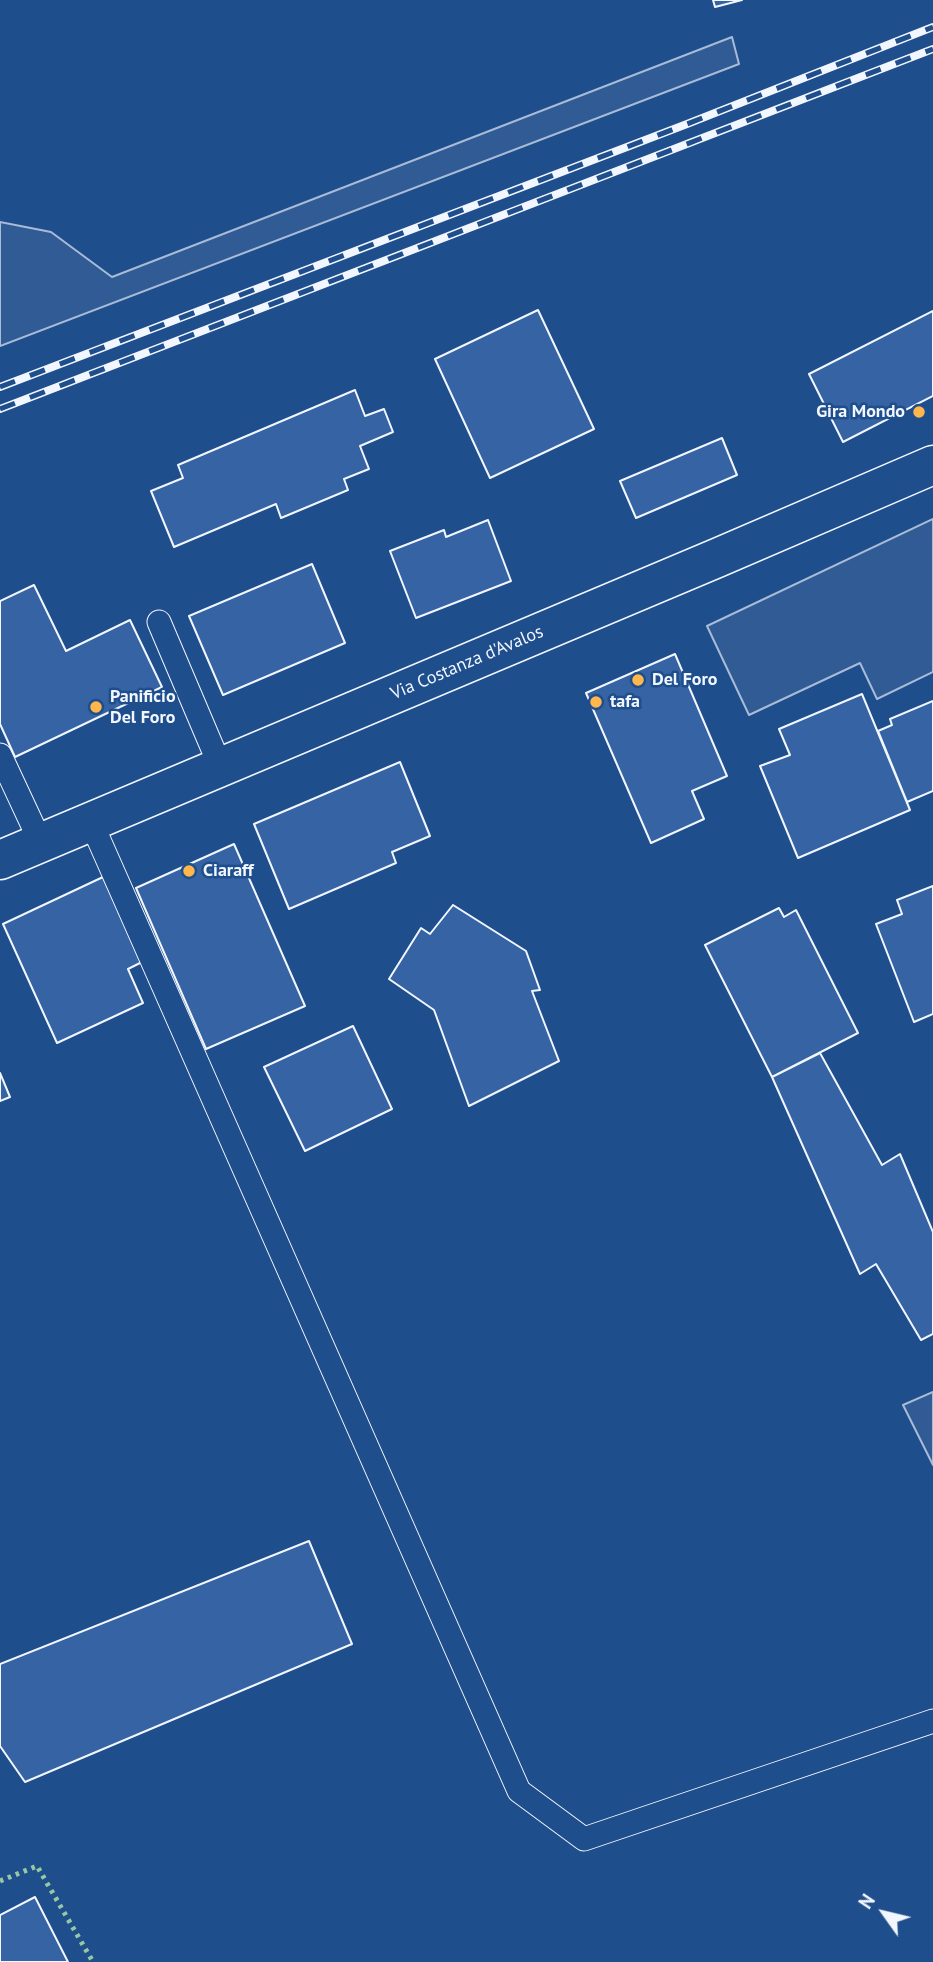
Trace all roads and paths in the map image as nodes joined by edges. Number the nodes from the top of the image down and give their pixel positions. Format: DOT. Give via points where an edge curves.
graph roads {
  1 [pos="933,465"];
  2 [pos="159,622"];
  3 [pos="0,755"];
  4 [pos="221,768"];
  5 [pos="91,822"];
  6 [pos="41,843"];
  7 [pos="0,860"];
  8 [pos="933,1721"];
  1 -- 4 [label="main road, Via Costanza d'Avalos"];
  2 -- 4 [label="lane"];
  3 -- 6 [label="lane"];
  4 -- 5 [label="main road, Via Costanza d'Avalos"];
  5 -- 6 [label="main road, Via Costanza d'Avalos"];
  5 -- 8 [label="lane" via="519,1791 584,1839"];
  6 -- 7 [label="main road, Via Costanza d'Avalos"];
}
